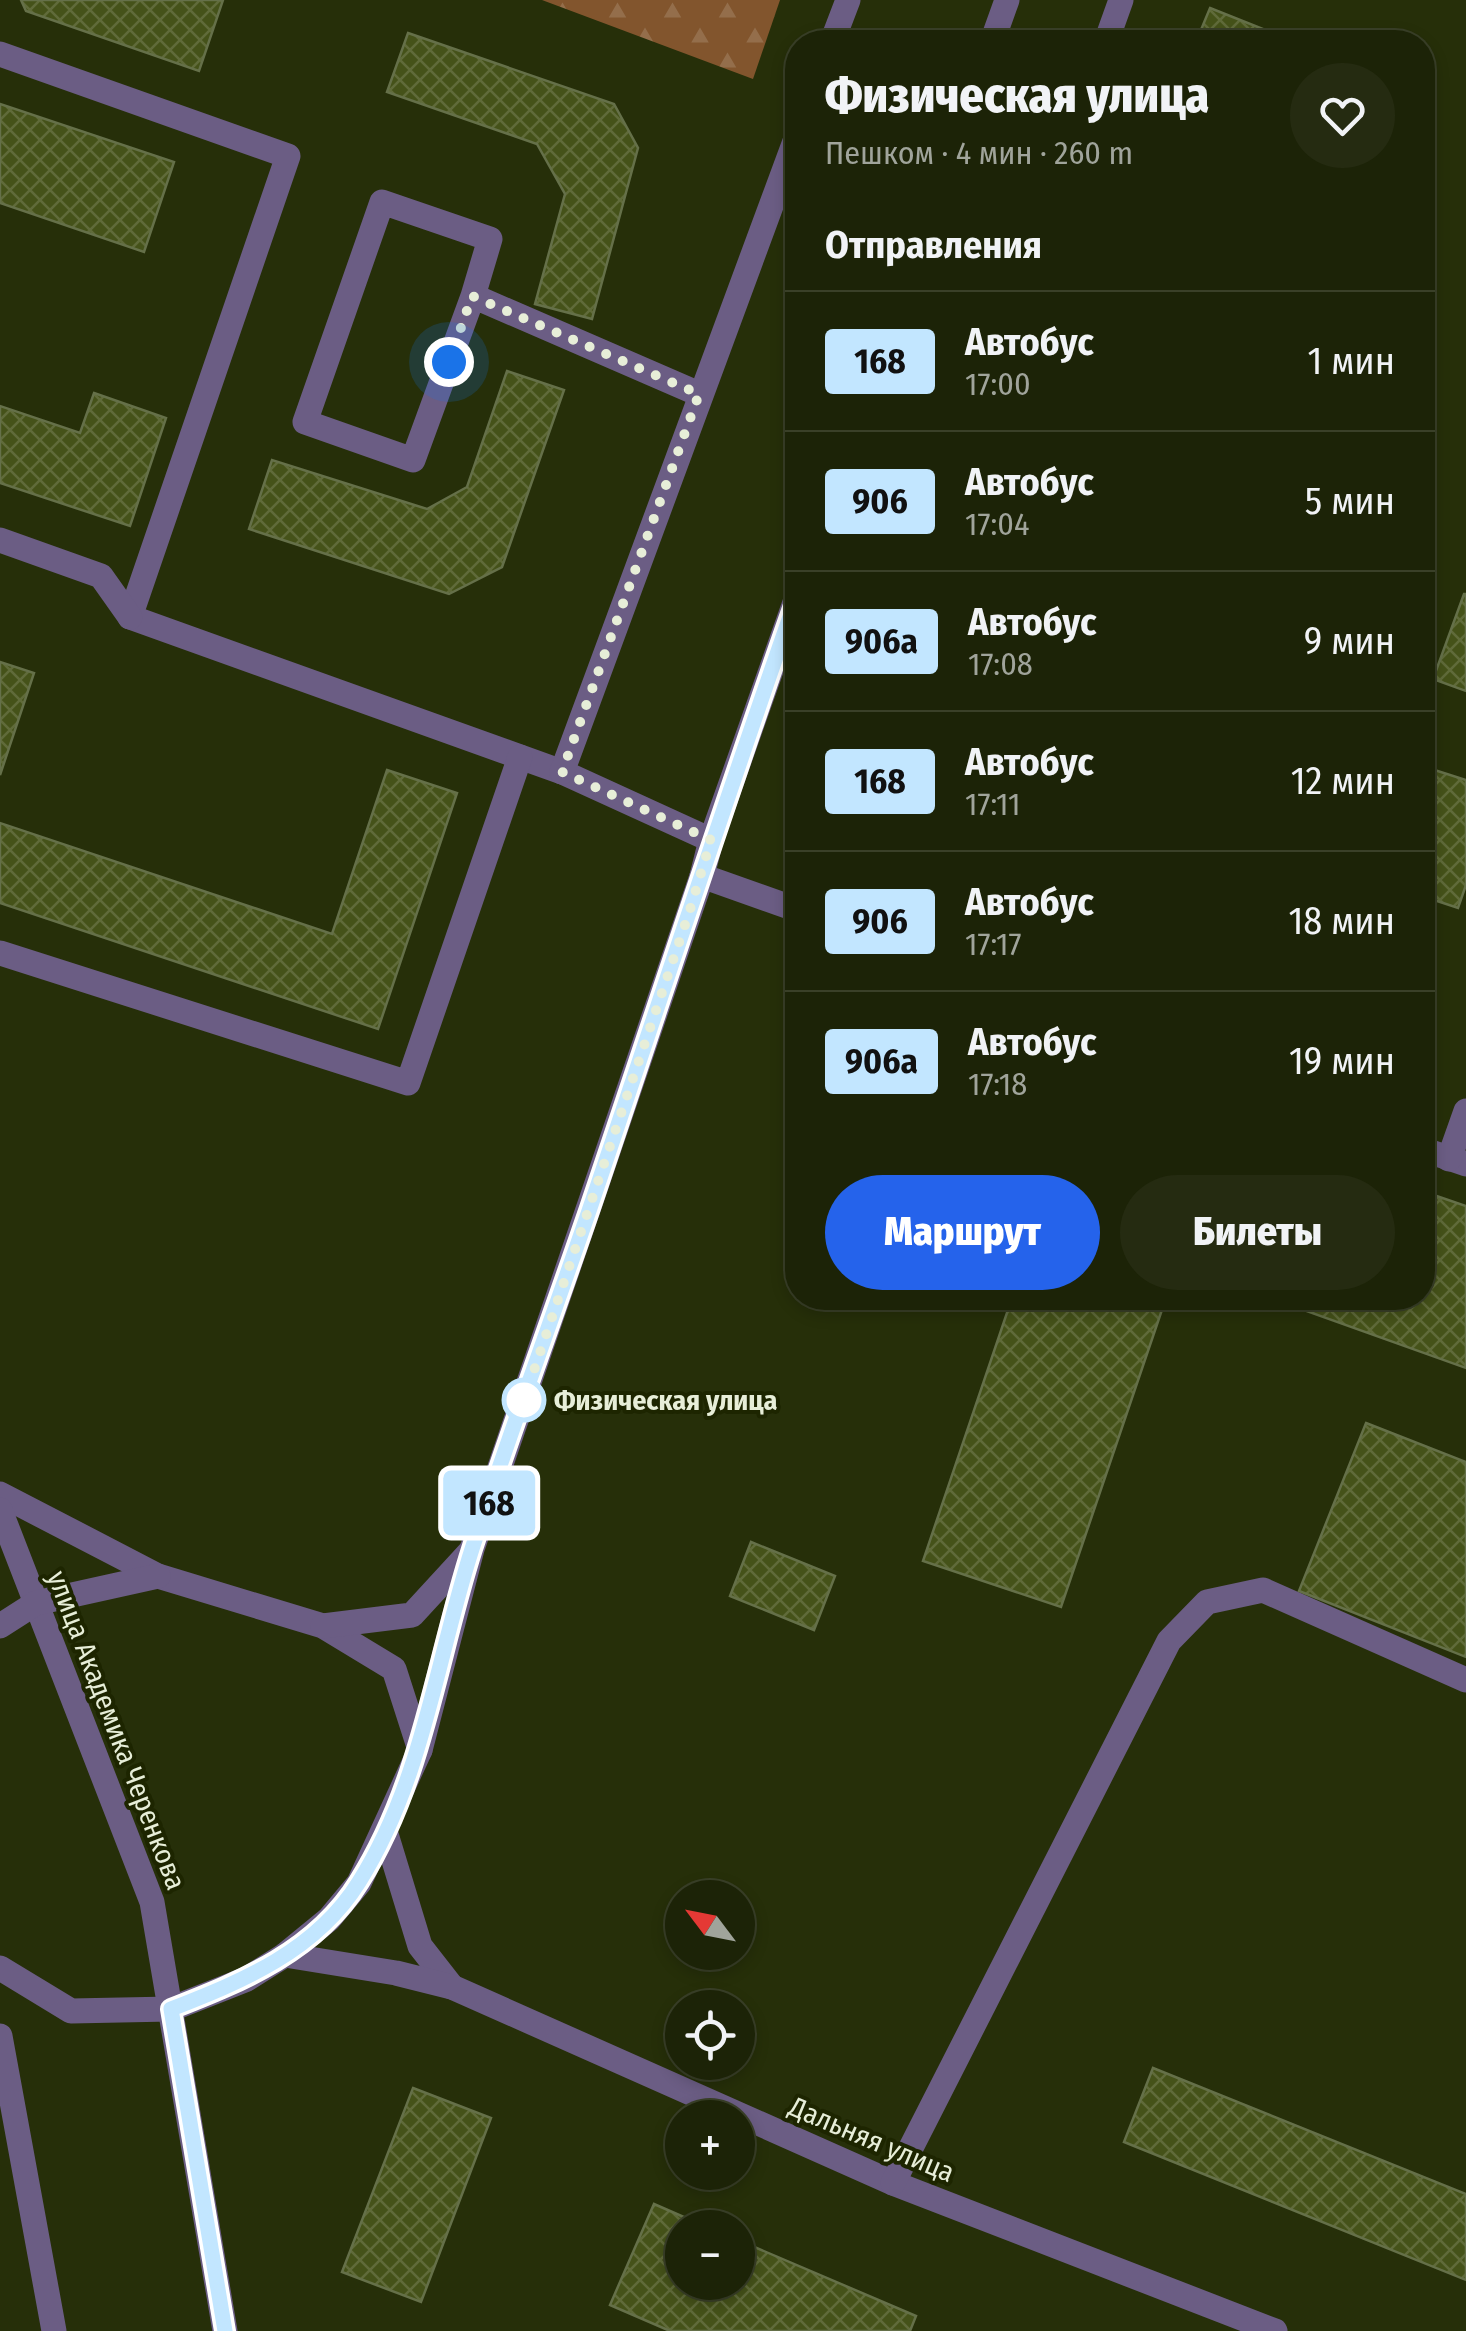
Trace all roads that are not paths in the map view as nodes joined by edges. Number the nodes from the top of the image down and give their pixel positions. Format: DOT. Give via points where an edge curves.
graph roads {
  1 [pos="848,0"];
  2 [pos="1007,0"];
  3 [pos="1121,0"];
  4 [pos="837,30"];
  5 [pos="996,30"];
  6 [pos="1110,30"];
  7 [pos="0,54"];
  8 [pos="785,167"];
  9 [pos="472,296"];
  10 [pos="699,394"];
  11 [pos="0,540"];
  12 [pos="130,616"];
  13 [pos="785,631"];
  14 [pos="520,757"];
  15 [pos="562,772"];
  16 [pos="711,840"];
  17 [pos="702,876"];
  18 [pos="785,905"];
  19 [pos="0,953"];
  20 [pos="1466,1111"];
  21 [pos="1458,1162"];
  22 [pos="0,1494"];
  23 [pos="0,1510"];
  24 [pos="472,1549"];
  25 [pos="158,1576"];
  26 [pos="36,1602"];
  27 [pos="0,1626"];
  28 [pos="323,1626"];
  29 [pos="1466,1680"];
  30 [pos="420,1750"];
  31 [pos="385,1832"];
  32 [pos="285,1956"];
  33 [pos="0,1968"];
  34 [pos="452,1987"];
  35 [pos="171,2009"];
  36 [pos="0,2036"];
  37 [pos="894,2183"];
  38 [pos="54,2331"];
  39 [pos="225,2331"];
  40 [pos="1274,2331"];
  1 -- 4 [label="street"];
  2 -- 5 [label="street"];
  3 -- 6 [label="street"];
  7 -- 12 [label="street" via="288,156"];
  8 -- 10 [label="street"];
  9 -- 9 [label="street" via="490,239 382,202 305,422 413,460"];
  9 -- 10 [label="street"];
  10 -- 15 [label="street"];
  11 -- 12 [label="street" via="101,576"];
  12 -- 14 [label="street"];
  13 -- 16 [label="street"];
  14 -- 15 [label="street"];
  14 -- 19 [label="street" via="408,1083"];
  15 -- 16 [label="street"];
  16 -- 17 [label="street"];
  17 -- 18 [label="street"];
  17 -- 24 [label="street"];
  20 -- 21 [label="street"];
  22 -- 25 [label="street"];
  23 -- 26 [label="street, улица Академика Черенкова"];
  24 -- 28 [label="street" via="412,1614"];
  24 -- 30 [label="street"];
  25 -- 26 [label="street"];
  25 -- 28 [label="street"];
  26 -- 27 [label="street"];
  26 -- 35 [label="street, улица Академика Черенкова" via="152,1902"];
  28 -- 30 [label="street" via="394,1669"];
  29 -- 37 [label="street" via="1264,1590 1207,1602 1169,1641"];
  30 -- 31 [label="street"];
  31 -- 32 [label="street" via="330,1920"];
  31 -- 34 [label="street, Дальняя улица" via="420,1946"];
  32 -- 34 [label="street, Дальняя улица"];
  32 -- 35 [label="street" via="247,1980"];
  33 -- 35 [label="street" via="71,2010"];
  34 -- 37 [label="street, Дальняя улица"];
  35 -- 39 [label="street, улица Академика Черенкова"];
  36 -- 38 [label="street"];
  37 -- 40 [label="street, Дальняя улица"];
}
